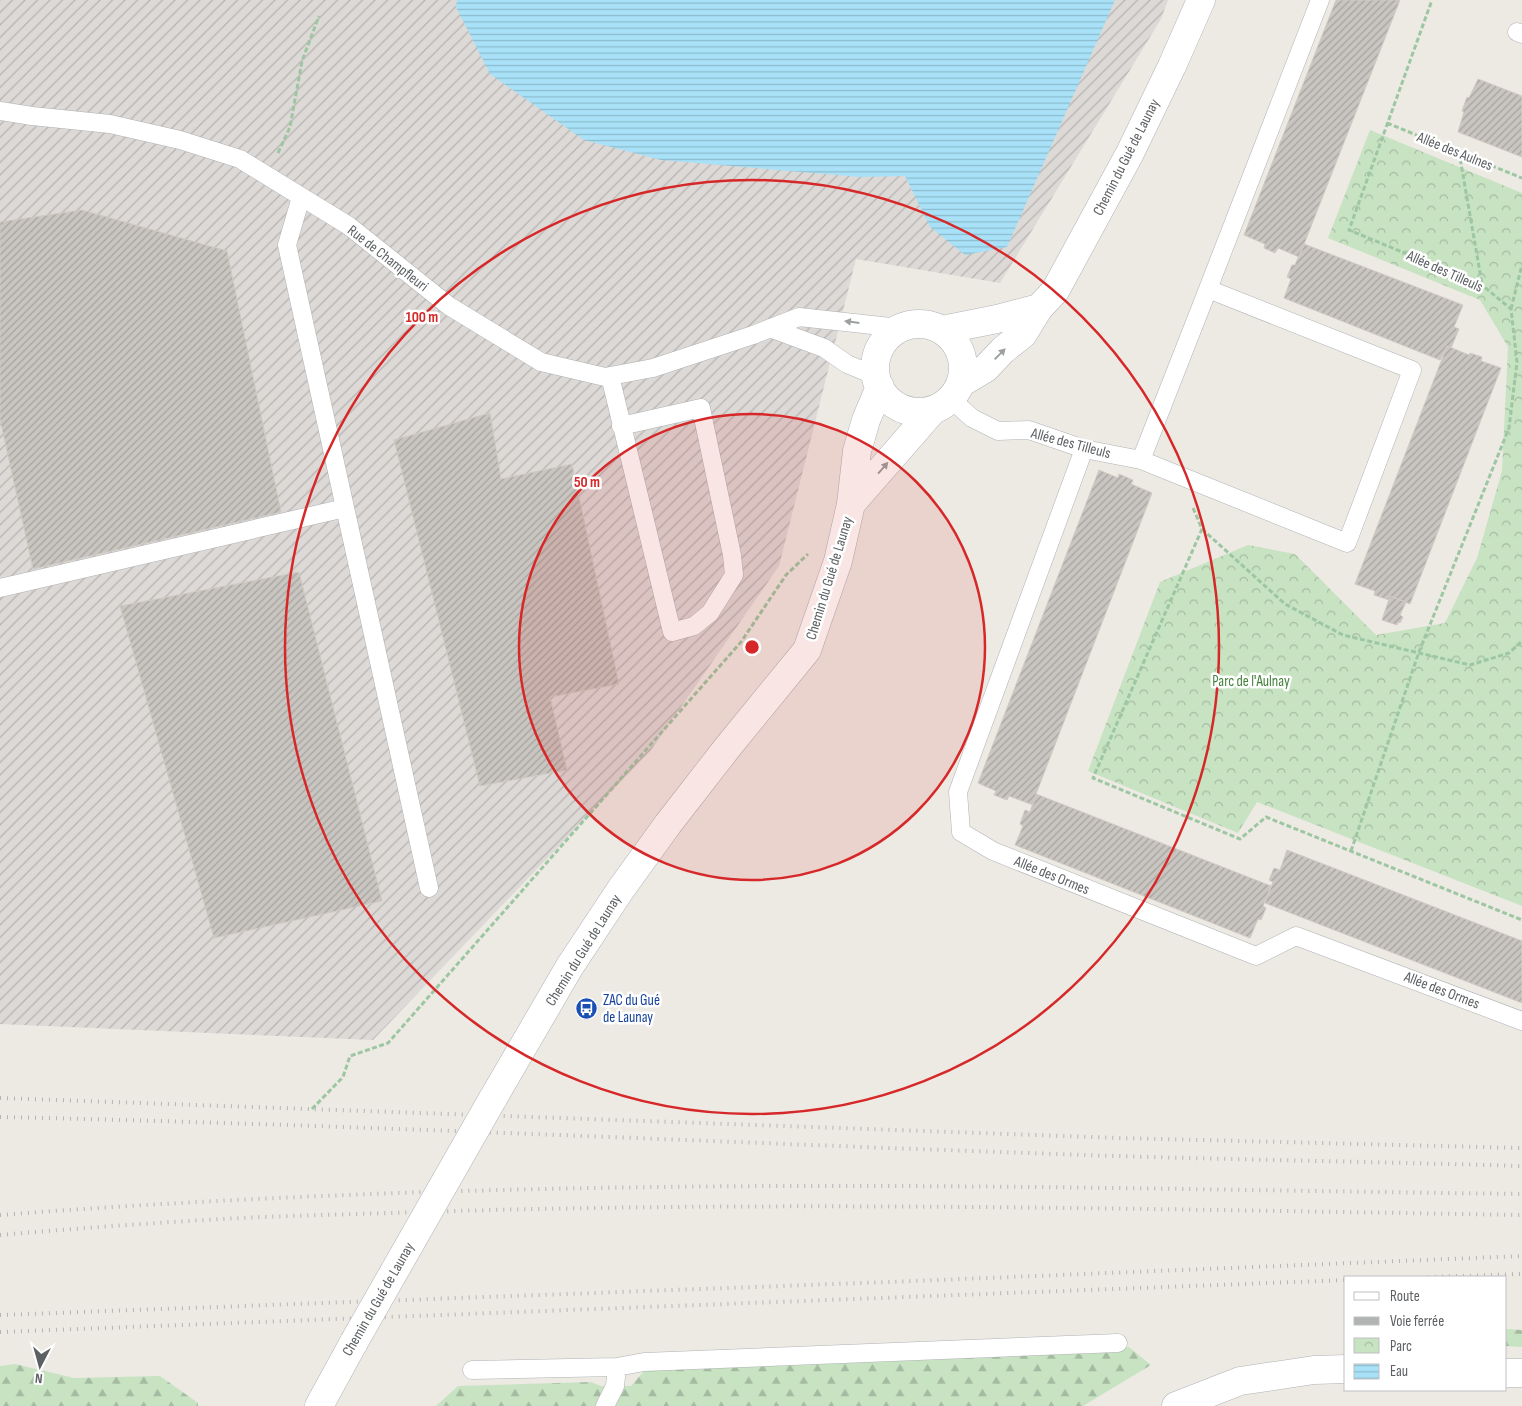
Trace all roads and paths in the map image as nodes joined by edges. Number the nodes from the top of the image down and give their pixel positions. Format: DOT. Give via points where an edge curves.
graph roads {
  1 [pos="1201,0"];
  2 [pos="1320,0"];
  3 [pos="1432,0"];
  4 [pos="319,16"];
  5 [pos="0,111"];
  6 [pos="1387,124"];
  7 [pos="1459,152"];
  8 [pos="268,176"];
  9 [pos="1522,178"];
  10 [pos="301,197"];
  11 [pos="1522,265"];
  12 [pos="1482,285"];
  13 [pos="1208,289"];
  14 [pos="1039,308"];
  15 [pos="1511,309"];
  16 [pos="770,328"];
  17 [pos="900,328"];
  18 [pos="942,330"];
  19 [pos="610,376"];
  20 [pos="878,382"];
  21 [pos="948,397"];
  22 [pos="621,426"];
  23 [pos="1084,449"];
  24 [pos="1141,460"];
  25 [pos="1182,477"];
  26 [pos="851,504"];
  27 [pos="345,508"];
  28 [pos="1202,529"];
  29 [pos="844,536"];
  30 [pos="0,588"];
  31 [pos="1522,640"];
  32 [pos="1419,652"];
  33 [pos="1351,851"];
  34 [pos="429,888"];
  35 [pos="1522,920"];
  36 [pos="1522,1021"];
  37 [pos="312,1109"];
  38 [pos="1118,1342"];
  39 [pos="617,1367"];
  40 [pos="1344,1369"];
  41 [pos="472,1370"];
  42 [pos="1507,1373"];
  43 [pos="1522,1373"];
  44 [pos="319,1406"];
  45 [pos="605,1406"];
  46 [pos="1176,1406"];
  1 -- 14 [label="street, Chemin du Gué de Launay" via="1130,153 1055,290"];
  2 -- 13 [label="lane"];
  3 -- 6 [label="path, Allée des Tilleuls"];
  4 -- 8 [label="path" via="302,61 290,127"];
  5 -- 8 [label="lane, Rue de Champfleuri" via="110,124 180,140 240,159"];
  6 -- 7 [label="path, Allée des Aulnes"];
  6 -- 12 [label="path, Allée des Tilleuls" via="1349,230"];
  7 -- 9 [label="path, Allée des Aulnes"];
  7 -- 12 [label="path"];
  8 -- 10 [label="lane, Rue de Champfleuri"];
  10 -- 19 [label="lane, Rue de Champfleuri" via="349,226 449,306 541,362"];
  10 -- 27 [label="lane" via="287,245"];
  11 -- 15 [label="path"];
  12 -- 15 [label="path, Allée des Tilleuls"];
  13 -- 24 [label="lane"];
  13 -- 25 [label="lane, Allée des Tilleuls" via="1412,370 1348,542"];
  14 -- 18 [label="street"];
  21 -- 14 [label="street, Chemin du Gué de Launay, one-way" via="1024,334"];
  15 -- 32 [label="path" via="1517,362 1509,428"];
  17 -- 16 [label="lane, Rue de Champfleuri, one-way" via="799,317"];
  16 -- 19 [label="lane, Rue de Champfleuri" via="652,368"];
  16 -- 20 [label="lane" via="824,348"];
  17 -- 18 [label="street" via="914,324"];
  17 -- 20 [label="street" via="883,343 875,364"];
  18 -- 21 [label="street" via="953,339 963,362 963,373"];
  19 -- 22 [label="lane"];
  20 -- 21 [label="street" via="887,398 903,408 921,412"];
  20 -- 26 [label="street, Chemin du Gué de Launay" via="857,451"];
  21 -- 23 [label="lane, Allée des Tilleuls" via="972,418 998,431 1029,430"];
  26 -- 21 [label="street, Chemin du Gué de Launay, one-way"];
  22 -- 22 [label="lane" via="672,632 694,626 710,613 734,575 701,408"];
  23 -- 24 [label="lane, Allée des Tilleuls"];
  23 -- 36 [label="lane, Allée des Ormes" via="958,792 962,832 994,851 1256,956 1296,936"];
  24 -- 25 [label="lane, Allée des Tilleuls"];
  25 -- 28 [label="path"];
  26 -- 29 [label="street, Chemin du Gué de Launay"];
  27 -- 30 [label="lane"];
  27 -- 34 [label="lane"];
  28 -- 32 [label="path" via="1285,604 1343,636"];
  28 -- 33 [label="path" via="1093,778 1240,839 1266,817"];
  29 -- 37 [label="path" via="808,554 786,575 741,642 388,1043 350,1056 342,1077"];
  29 -- 44 [label="street, Chemin du Gué de Launay, bridge" via="807,650 668,824 570,966"];
  31 -- 32 [label="path" via="1509,653 1470,664"];
  32 -- 33 [label="path"];
  33 -- 35 [label="path"];
  38 -- 39 [label="lane" via="654,1362"];
  39 -- 41 [label="lane"];
  39 -- 45 [label="lane" via="615,1386"];
  40 -- 46 [label="street" via="1314,1370 1240,1382"];
  42 -- 43 [label="street"];
}
